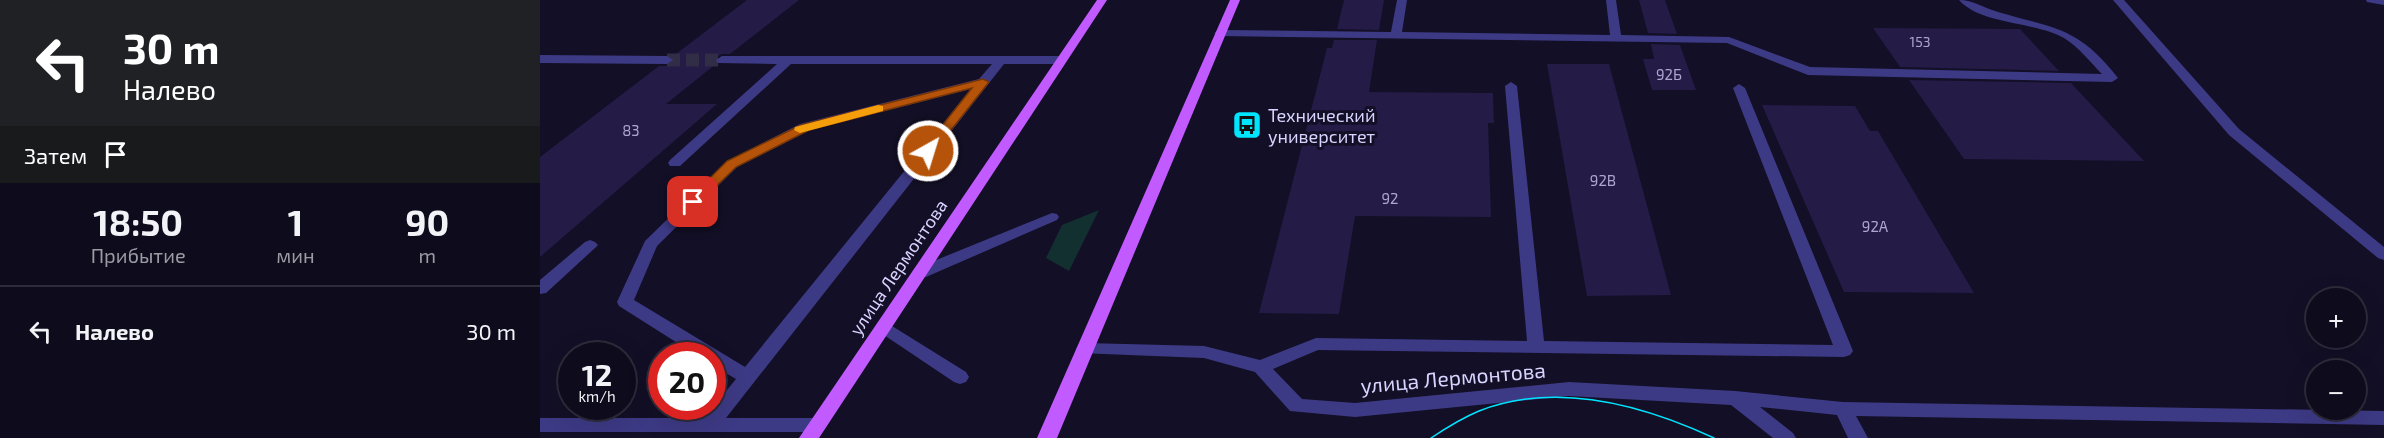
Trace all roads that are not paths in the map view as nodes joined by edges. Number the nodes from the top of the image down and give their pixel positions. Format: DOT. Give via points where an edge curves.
graph roads {
  1 [pos="1102,0"];
  2 [pos="1235,0"];
  3 [pos="1402,0"];
  4 [pos="1611,0"];
  5 [pos="1964,0"];
  6 [pos="2118,0"];
  7 [pos="2372,0"];
  8 [pos="2384,2"];
  9 [pos="1220,33"];
  10 [pos="1396,36"];
  11 [pos="1616,38"];
  12 [pos="540,59"];
  13 [pos="667,60"];
  14 [pos="722,60"];
  15 [pos="788,60"];
  16 [pos="1000,60"];
  17 [pos="1061,60"];
  18 [pos="983,82"];
  19 [pos="1511,86"];
  20 [pos="1739,88"];
  21 [pos="675,163"];
  22 [pos="1052,217"];
  23 [pos="590,245"];
  24 [pos="2384,255"];
  25 [pos="920,273"];
  26 [pos="540,289"];
  27 [pos="884,327"];
  28 [pos="689,342"];
  29 [pos="1536,348"];
  30 [pos="1085,349"];
  31 [pos="726,364"];
  32 [pos="1261,367"];
  33 [pos="747,377"];
  34 [pos="960,377"];
  35 [pos="1735,398"];
  36 [pos="1843,409"];
  37 [pos="2384,418"];
  38 [pos="709,425"];
  39 [pos="548,429"];
  40 [pos="813,432"];
  41 [pos="1047,438"];
  42 [pos="1786,438"];
  43 [pos="1858,438"];
  1 -- 17 [label="main road, улица Лермонтова"];
  2 -- 9 [label="main road"];
  3 -- 10 [label="street"];
  4 -- 11 [label="street"];
  5 -- 11 [label="street" via="1970,7 2069,37 2112,78 1808,71 1729,40"];
  6 -- 24 [label="street" via="2234,132"];
  7 -- 8 [label="street"];
  9 -- 10 [label="street"];
  9 -- 30 [label="main road"];
  10 -- 11 [label="street"];
  12 -- 13 [label="street"];
  14 -- 15 [label="street"];
  15 -- 16 [label="street"];
  15 -- 21 [label="street"];
  16 -- 17 [label="street"];
  16 -- 18 [label="street"];
  17 -- 25 [label="main road, улица Лермонтова"];
  18 -- 28 [label="street" via="805,127 732,164 650,244 625,302"];
  18 -- 33 [label="street"];
  19 -- 29 [label="street"];
  20 -- 29 [label="street" via="1844,351"];
  22 -- 25 [label="street"];
  23 -- 26 [label="street"];
  25 -- 27 [label="main road, улица Лермонтова"];
  27 -- 34 [label="street"];
  27 -- 40 [label="main road, улица Лермонтова"];
  29 -- 32 [label="street" via="1316,344"];
  30 -- 32 [label="street" via="1204,352"];
  30 -- 41 [label="main road"];
  31 -- 33 [label="street"];
  32 -- 35 [label="street, улица Лермонтова" via="1297,406 1355,410 1569,389"];
  33 -- 38 [label="street"];
  35 -- 36 [label="street, улица Лермонтова"];
  35 -- 42 [label="street"];
  36 -- 37 [label="street, улица Лермонтова"];
  36 -- 43 [label="street"];
  38 -- 39 [label="street"];
  38 -- 40 [label="street"];
}
